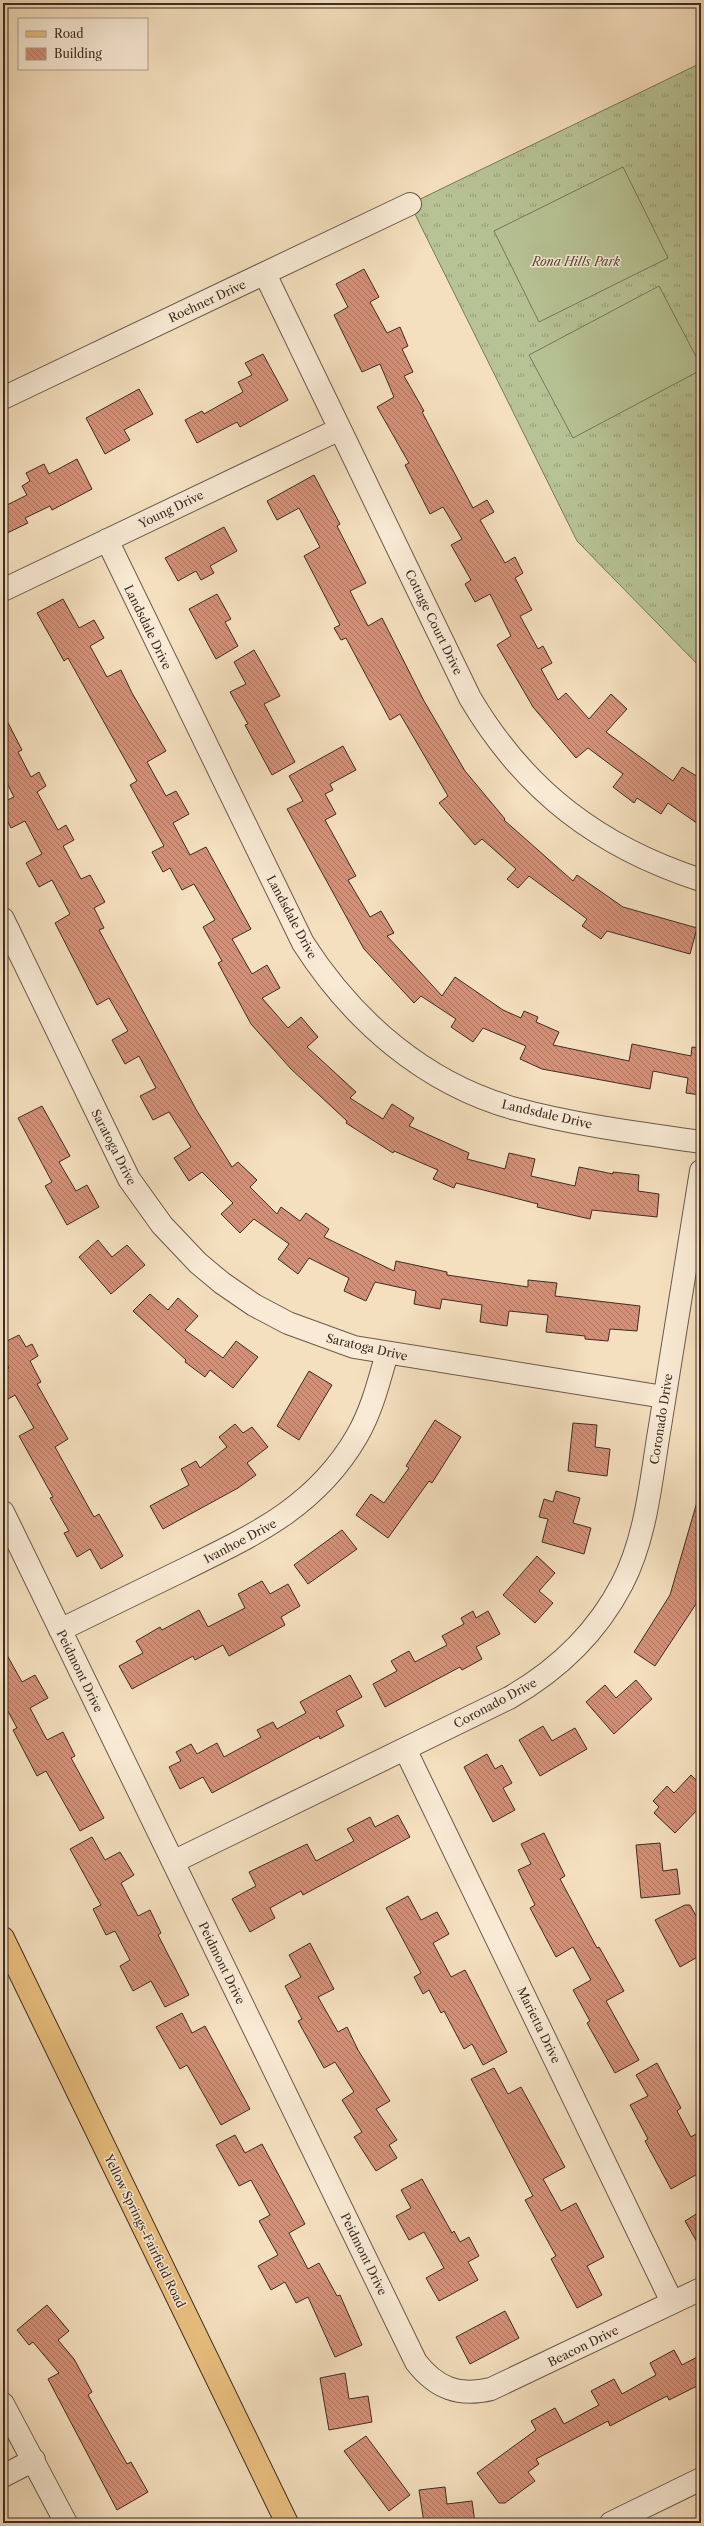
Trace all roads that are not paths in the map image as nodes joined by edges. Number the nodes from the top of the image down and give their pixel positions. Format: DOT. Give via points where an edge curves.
graph roads {
  1 [pos="410,204"];
  2 [pos="266,274"];
  3 [pos="3,398"];
  4 [pos="340,429"];
  5 [pos="107,540"];
  6 [pos="3,590"];
  7 [pos="701,880"];
  8 [pos="3,919"];
  9 [pos="701,1142"];
  10 [pos="701,1172"];
  11 [pos="388,1353"];
  12 [pos="664,1397"];
  13 [pos="3,1512"];
  14 [pos="60,1630"];
  15 [pos="404,1748"];
  16 [pos="173,1862"];
  17 [pos="3,1938"];
  18 [pos="701,2288"];
  19 [pos="672,2302"];
  20 [pos="462,2393"];
  21 [pos="3,2404"];
  22 [pos="34,2460"];
  23 [pos="3,2476"];
  24 [pos="701,2479"];
  25 [pos="66,2523"];
  26 [pos="287,2523"];
  27 [pos="611,2523"];
  1 -- 2 [label="street, Roehner Drive"];
  2 -- 3 [label="street, Roehner Drive"];
  2 -- 4 [label="street, Cottage Court Drive"];
  4 -- 5 [label="street, Young Drive"];
  4 -- 7 [label="street, Cottage Court Drive" via="470,698 499,742 542,791 591,830 634,855"];
  5 -- 6 [label="street, Young Drive"];
  5 -- 9 [label="street, Landsdale Drive" via="303,943 331,984 360,1017 408,1058 440,1078 474,1094 516,1109 604,1127"];
  8 -- 11 [label="street, Saratoga Drive" via="129,1179 162,1225 198,1263 254,1305 318,1336 354,1347"];
  10 -- 12 [label="street, Coronado Drive"];
  11 -- 12 [label="street, Saratoga Drive"];
  11 -- 14 [label="street, Ivanhoe Drive" via="369,1411 358,1435 332,1471 302,1503 257,1534"];
  12 -- 15 [label="street, Coronado Drive" via="639,1542 623,1583 600,1621 570,1655 532,1685"];
  13 -- 14 [label="street, Peidmont Drive"];
  14 -- 16 [label="street, Peidmont Drive"];
  15 -- 16 [label="street, Coronado Drive"];
  15 -- 19 [label="street, Marietta Drive"];
  16 -- 20 [label="street, Peidmont Drive" via="416,2362 436,2383"];
  17 -- 26 [label="main road, Yellow Springs-Fairfield Road"];
  18 -- 19 [label="street, Beacon Drive"];
  19 -- 20 [label="street, Beacon Drive" via="491,2389"];
  21 -- 22 [label="street"];
  22 -- 23 [label="street"];
  22 -- 25 [label="street"];
  24 -- 27 [label="street"];
}
